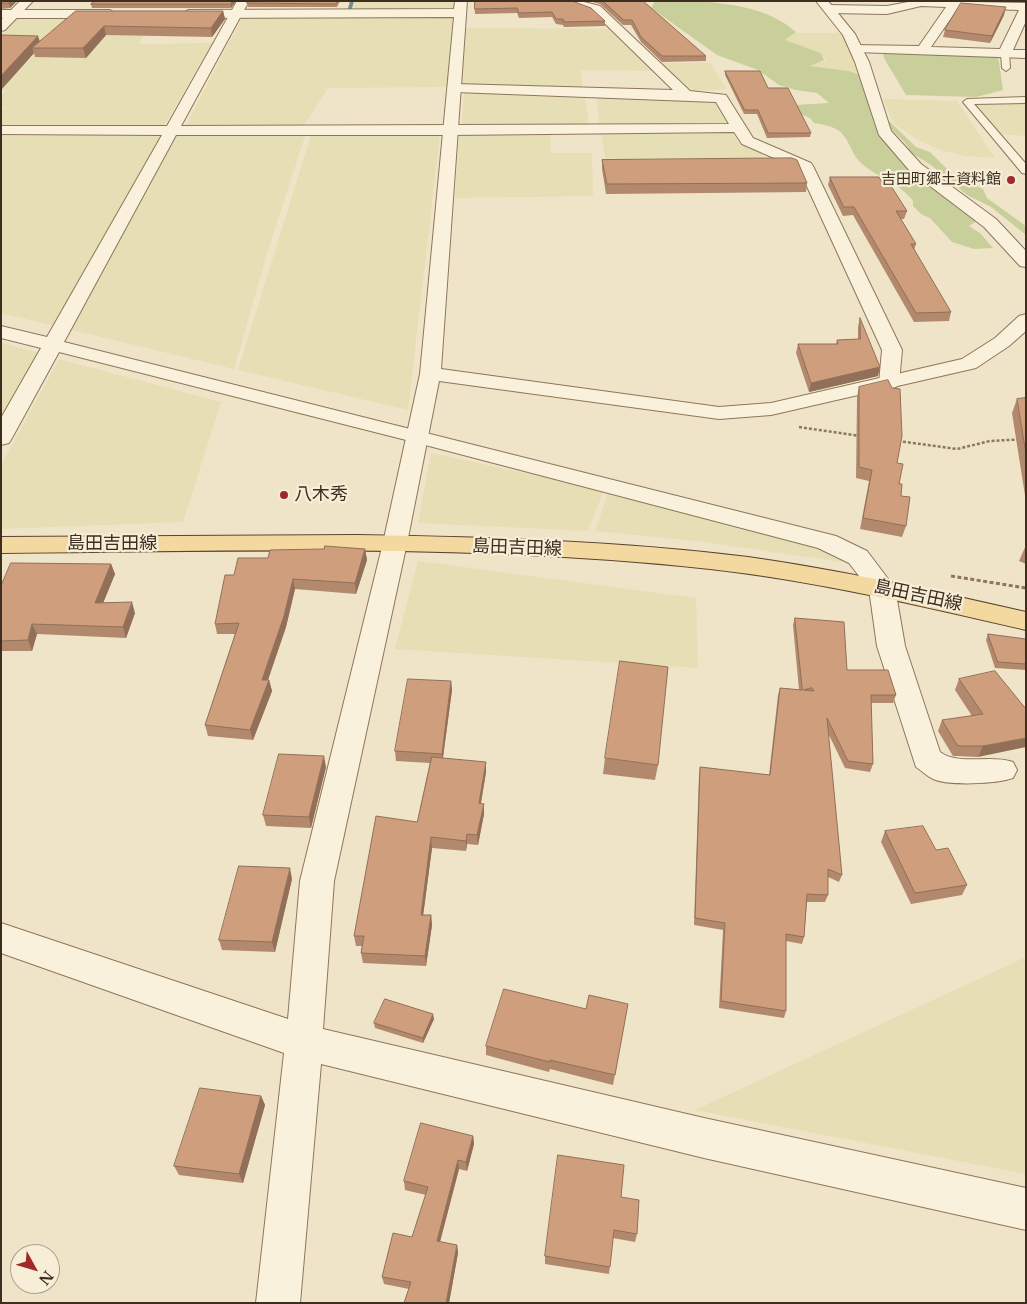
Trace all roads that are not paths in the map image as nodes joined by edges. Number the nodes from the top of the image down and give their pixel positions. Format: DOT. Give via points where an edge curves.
graph roads {
  1 [pos="27,1"];
  2 [pos="243,1"];
  3 [pos="562,1"];
  4 [pos="954,3"];
  5 [pos="826,5"];
  6 [pos="460,7"];
  7 [pos="1026,8"];
  8 [pos="8,14"];
  9 [pos="120,14"];
  10 [pos="178,14"];
  11 [pos="236,14"];
  12 [pos="1,27"];
  13 [pos="856,48"];
  14 [pos="922,50"];
  15 [pos="1005,53"];
  16 [pos="1026,54"];
  17 [pos="1006,68"];
  18 [pos="455,88"];
  19 [pos="686,95"];
  20 [pos="1026,100"];
  21 [pos="739,128"];
  22 [pos="1,130"];
  23 [pos="171,130"];
  24 [pos="452,131"];
  25 [pos="1024,168"];
  26 [pos="1026,262"];
  27 [pos="1026,320"];
  28 [pos="1,332"];
  29 [pos="52,345"];
  30 [pos="430,374"];
  31 [pos="889,383"];
  32 [pos="418,436"];
  33 [pos="1,438"];
  34 [pos="395,543"];
  35 [pos="1,545"];
  36 [pos="882,588"];
  37 [pos="1026,621"];
  38 [pos="1002,770"];
  39 [pos="1,938"];
  40 [pos="304,1042"];
  41 [pos="1026,1209"];
  42 [pos="278,1303"];
  1 -- 8 [label="street"];
  2 -- 11 [label="street"];
  3 -- 19 [label="street" via="596,8"];
  4 -- 5 [label="street" via="921,3 887,10"];
  4 -- 7 [label="street"];
  4 -- 14 [label="street"];
  5 -- 13 [label="street"];
  6 -- 11 [label="street"];
  6 -- 18 [label="street"];
  7 -- 15 [label="street"];
  8 -- 9 [label="street"];
  8 -- 12 [label="street"];
  10 -- 11 [label="street"];
  11 -- 23 [label="street"];
  13 -- 14 [label="street"];
  13 -- 26 [label="street" via="884,132 915,167 990,223"];
  14 -- 15 [label="street"];
  15 -- 16 [label="street"];
  15 -- 17 [label="lane"];
  18 -- 19 [label="street"];
  18 -- 24 [label="street"];
  19 -- 21 [label="street" via="721,98"];
  20 -- 25 [label="lane" via="967,102"];
  21 -- 24 [label="street"];
  21 -- 31 [label="street" via="747,141 805,166 892,350"];
  22 -- 23 [label="street"];
  23 -- 24 [label="street"];
  23 -- 29 [label="street"];
  24 -- 30 [label="street"];
  27 -- 31 [label="street" via="1002,342 969,364"];
  28 -- 29 [label="street"];
  29 -- 32 [label="street"];
  29 -- 33 [label="street"];
  30 -- 31 [label="street" via="719,413 771,409"];
  30 -- 32 [label="street"];
  32 -- 34 [label="street"];
  32 -- 36 [label="street" via="827,542 858,557"];
  34 -- 35 [label="main road, 島田吉田線"];
  34 -- 36 [label="main road, 島田吉田線" via="586,550 712,561"];
  34 -- 40 [label="street" via="317,882"];
  36 -- 37 [label="main road, 島田吉田線"];
  36 -- 38 [label="street" via="891,646 927,760 942,770"];
  39 -- 40 [label="street"];
  40 -- 41 [label="street" via="704,1138"];
  40 -- 42 [label="street"];
}
